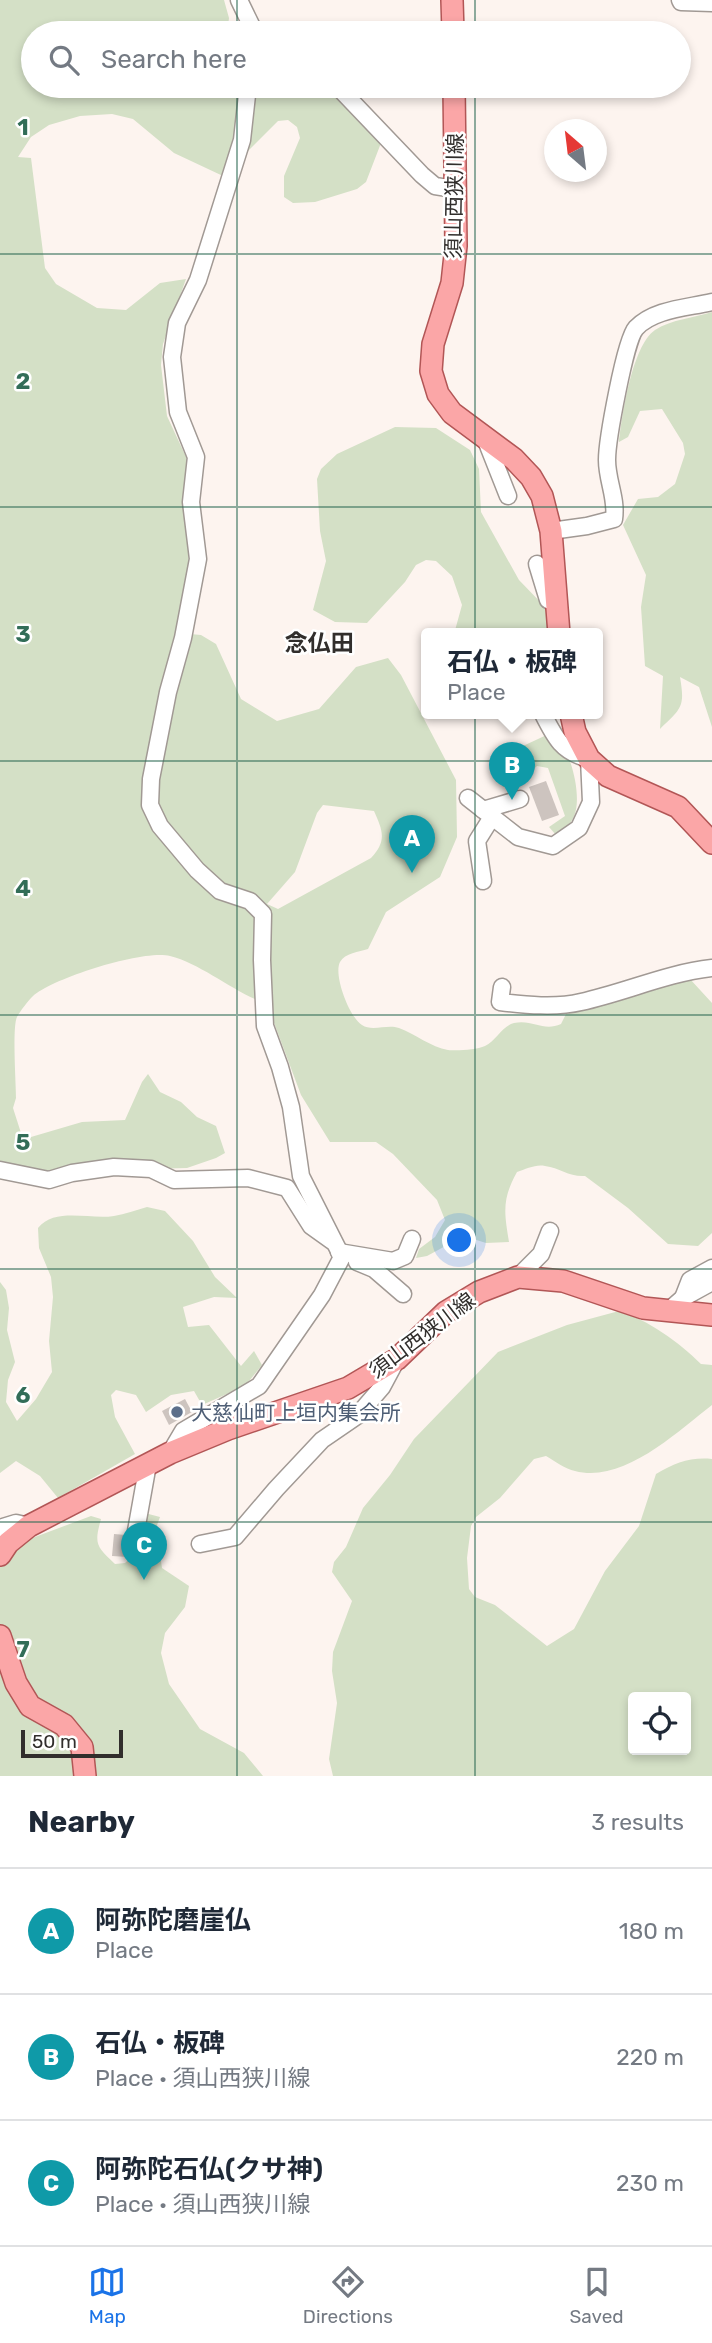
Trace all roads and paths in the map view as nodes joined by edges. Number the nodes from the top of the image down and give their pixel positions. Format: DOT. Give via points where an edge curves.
graph roads {
  1 [pos="239,0"];
  2 [pos="452,0"];
  3 [pos="680,0"];
  4 [pos="712,3"];
  5 [pos="249,21"];
  6 [pos="453,21"];
  7 [pos="247,98"];
  8 [pos="348,98"];
  9 [pos="454,98"];
  10 [pos="454,189"];
  11 [pos="712,302"];
  12 [pos="485,438"];
  13 [pos="508,496"];
  14 [pos="551,531"];
  15 [pos="537,564"];
  16 [pos="557,604"];
  17 [pos="559,628"];
  18 [pos="546,719"];
  19 [pos="572,719"];
  20 [pos="589,759"];
  21 [pos="468,797"];
  22 [pos="520,799"];
  23 [pos="487,814"];
  24 [pos="708,833"];
  25 [pos="483,881"];
  26 [pos="712,968"];
  27 [pos="502,987"];
  28 [pos="0,1170"];
  29 [pos="550,1231"];
  30 [pos="412,1239"];
  31 [pos="338,1250"];
  32 [pos="712,1268"];
  33 [pos="518,1278"];
  34 [pos="712,1282"];
  35 [pos="403,1293"];
  36 [pos="676,1304"];
  37 [pos="712,1314"];
  38 [pos="397,1359"];
  39 [pos="170,1453"];
  40 [pos="148,1464"];
  41 [pos="135,1531"];
  42 [pos="2,1543"];
  43 [pos="200,1544"];
  44 [pos="0,1636"];
  45 [pos="85,1776"];
  1 -- 5 [label="street"];
  2 -- 6 [label="main road"];
  3 -- 4 [label="street"];
  7 -- 31 [label="street" via="242,140 198,280 177,323 172,357 177,412 196,457 191,502 198,559 151,779 150,805 160,826 197,870 220,891 250,901 263,914 265,1026 291,1107 301,1175"];
  8 -- 10 [label="street" via="422,175 435,186"];
  9 -- 10 [label="main road, 須山西狭川線"];
  10 -- 12 [label="main road, 須山西狭川線" via="452,282 433,344 431,371 438,394 452,413"];
  11 -- 14 [label="street" via="655,315 635,330 624,362 607,461 614,519"];
  12 -- 13 [label="street"];
  12 -- 14 [label="main road, 須山西狭川線" via="531,477 542,496"];
  14 -- 16 [label="main road, 須山西狭川線"];
  15 -- 16 [label="street" via="548,600"];
  16 -- 17 [label="main road, 須山西狭川線"];
  18 -- 20 [label="street" via="555,738 573,755"];
  19 -- 20 [label="main road"];
  20 -- 23 [label="street" via="591,802 579,828 553,846 518,837"];
  20 -- 24 [label="main road" via="608,776 678,807"];
  21 -- 23 [label="street"];
  22 -- 23 [label="street"];
  23 -- 25 [label="street" via="477,841"];
  26 -- 27 [label="street" via="682,971 579,1003 528,1006 500,1002"];
  28 -- 31 [label="street" via="49,1180 114,1167 151,1169 174,1180 248,1178 287,1188 310,1226"];
  29 -- 33 [label="street" via="541,1254"];
  30 -- 31 [label="street" via="405,1256 393,1261"];
  31 -- 35 [label="street" via="374,1269"];
  31 -- 39 [label="street" via="322,1295 259,1386 183,1431"];
  32 -- 36 [label="street" via="690,1280"];
  33 -- 36 [label="main road, 須山西狭川線" via="563,1280 643,1308"];
  33 -- 38 [label="main road, 須山西狭川線" via="479,1292 446,1312"];
  34 -- 36 [label="street"];
  36 -- 37 [label="main road, 須山西狭川線"];
  38 -- 39 [label="main road, 須山西狭川線" via="348,1388"];
  38 -- 43 [label="street" via="382,1387 357,1416 323,1440 235,1537"];
  39 -- 40 [label="main road, 須山西狭川線"];
  40 -- 41 [label="street"];
  40 -- 42 [label="main road, 須山西狭川線"];
  44 -- 45 [label="main road" via="16,1683 30,1706 64,1725 82,1747"];
}
